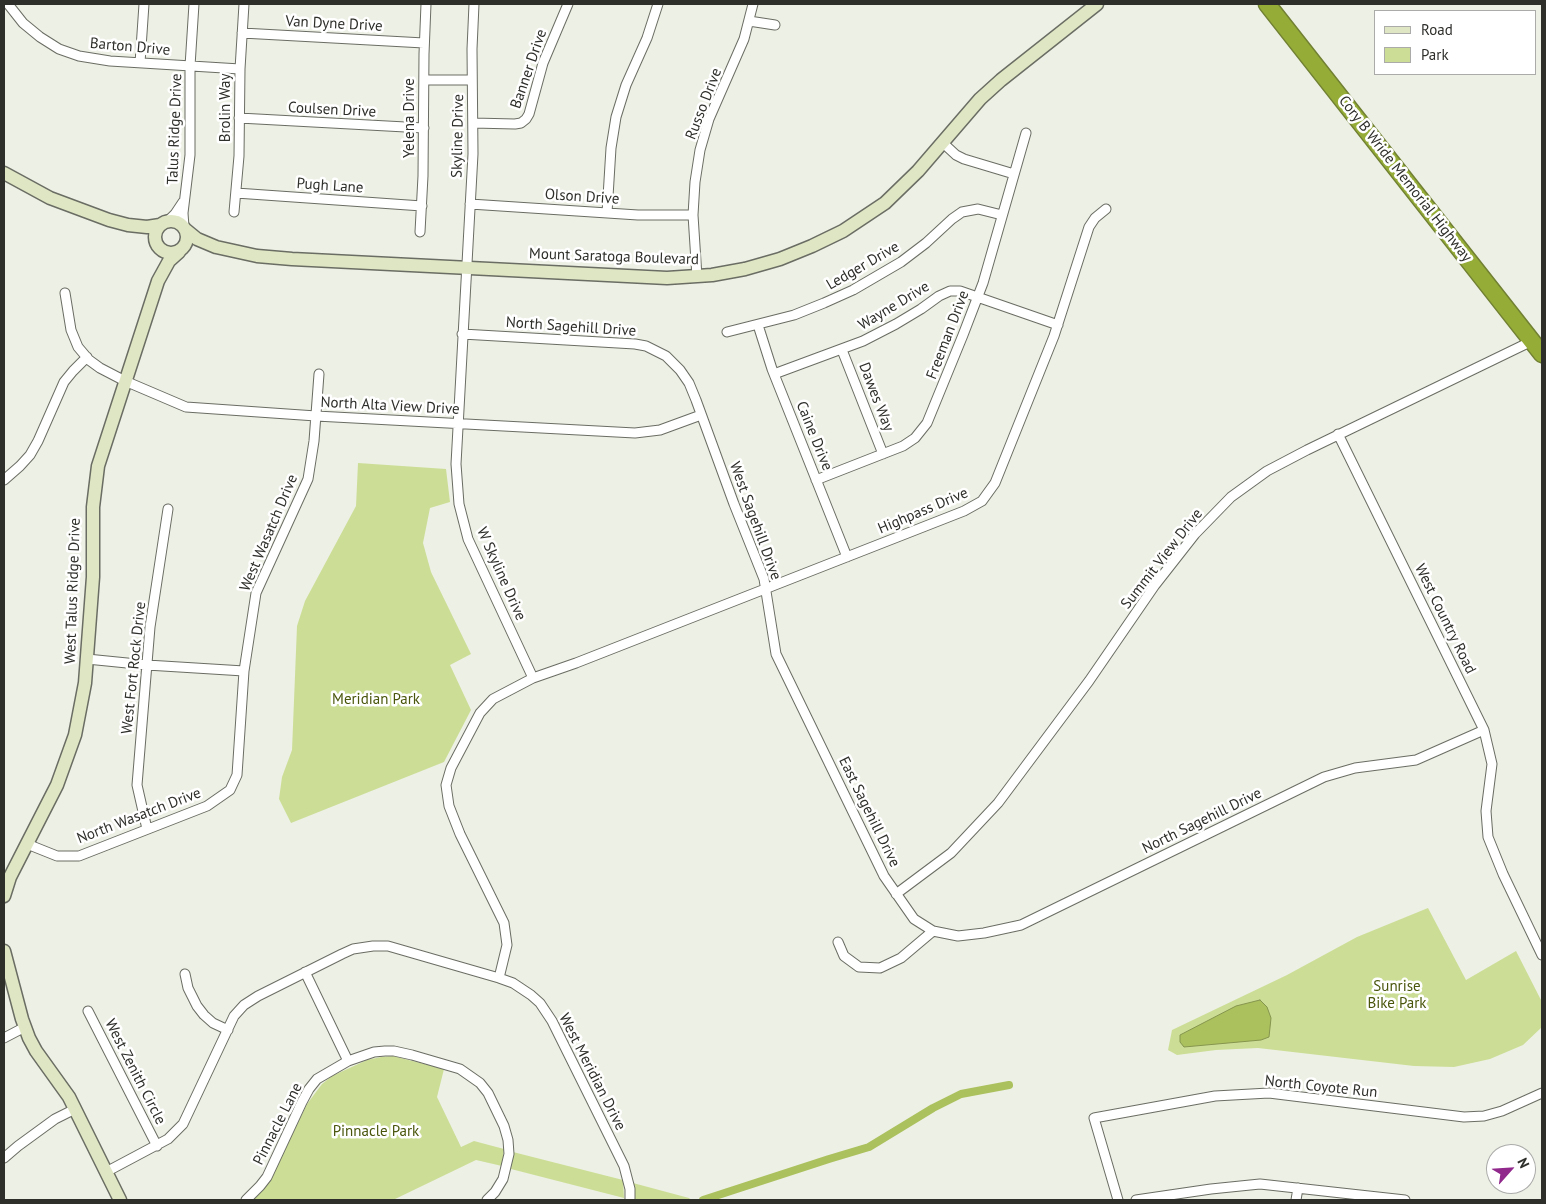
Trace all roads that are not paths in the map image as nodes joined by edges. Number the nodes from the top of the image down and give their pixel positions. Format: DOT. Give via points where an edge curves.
graph roads {
  1 [pos="8,4"];
  2 [pos="144,4"];
  3 [pos="194,4"];
  4 [pos="244,4"];
  5 [pos="426,4"];
  6 [pos="474,4"];
  7 [pos="568,4"];
  8 [pos="658,4"];
  9 [pos="753,4"];
  10 [pos="1097,4"];
  11 [pos="1268,4"];
  12 [pos="749,21"];
  13 [pos="775,25"];
  14 [pos="242,33"];
  15 [pos="424,43"];
  16 [pos="140,63"];
  17 [pos="190,66"];
  18 [pos="240,69"];
  19 [pos="424,80"];
  20 [pos="472,80"];
  21 [pos="239,118"];
  22 [pos="473,123"];
  23 [pos="424,128"];
  24 [pos="1026,133"];
  25 [pos="943,143"];
  26 [pos="4,173"];
  27 [pos="1014,174"];
  28 [pos="236,193"];
  29 [pos="186,194"];
  30 [pos="470,204"];
  31 [pos="422,206"];
  32 [pos="1106,209"];
  33 [pos="234,212"];
  34 [pos="607,213"];
  35 [pos="693,215"];
  36 [pos="1002,215"];
  37 [pos="164,223"];
  38 [pos="128,225"];
  39 [pos="185,228"];
  40 [pos="420,232"];
  41 [pos="158,245"];
  42 [pos="216,248"];
  43 [pos="181,250"];
  44 [pos="466,268"];
  45 [pos="697,277"];
  46 [pos="158,281"];
  47 [pos="65,294"];
  48 [pos="978,297"];
  49 [pos="758,325"];
  50 [pos="1058,325"];
  51 [pos="727,332"];
  52 [pos="462,334"];
  53 [pos="1532,340"];
  54 [pos="842,350"];
  55 [pos="1542,354"];
  56 [pos="86,357"];
  57 [pos="319,374"];
  58 [pos="774,374"];
  59 [pos="125,381"];
  60 [pos="701,415"];
  61 [pos="316,416"];
  62 [pos="457,423"];
  63 [pos="1338,434"];
  64 [pos="883,454"];
  65 [pos="4,480"];
  66 [pos="816,480"];
  67 [pos="168,509"];
  68 [pos="847,557"];
  69 [pos="766,589"];
  70 [pos="87,659"];
  71 [pos="147,665"];
  72 [pos="244,671"];
  73 [pos="533,678"];
  74 [pos="795,694"];
  75 [pos="1484,730"];
  76 [pos="230,790"];
  77 [pos="147,829"];
  78 [pos="27,844"];
  79 [pos="896,894"];
  80 [pos="4,896"];
  81 [pos="933,931"];
  82 [pos="838,942"];
  83 [pos="4,951"];
  84 [pos="1542,955"];
  85 [pos="305,972"];
  86 [pos="185,974"];
  87 [pos="499,978"];
  88 [pos="88,1011"];
  89 [pos="25,1027"];
  90 [pos="228,1030"];
  91 [pos="4,1038"];
  92 [pos="348,1061"];
  93 [pos="1542,1093"];
  94 [pos="75,1109"];
  95 [pos="157,1146"];
  96 [pos="4,1158"];
  97 [pos="106,1172"];
  98 [pos="1298,1188"];
  99 [pos="120,1200"];
  100 [pos="246,1200"];
  101 [pos="487,1200"];
  102 [pos="630,1200"];
  103 [pos="1118,1200"];
  104 [pos="1136,1200"];
  105 [pos="1296,1200"];
  106 [pos="1405,1200"];
  1 -- 16 [label="street, Barton Drive" via="31,30 59,49 90,59"];
  2 -- 16 [label="street"];
  3 -- 17 [label="street, Talus Ridge Drive"];
  4 -- 14 [label="street, Brolin Way"];
  5 -- 15 [label="street, Yelena Drive"];
  6 -- 20 [label="street, Skyline Drive"];
  7 -- 22 [label="street, Banner Drive" via="543,63 526,119 515,124"];
  8 -- 34 [label="street" via="616,117"];
  9 -- 12 [label="street, Russo Drive"];
  10 -- 25 [label="street, Mount Saratoga Boulevard" via="1000,80"];
  11 -- 53 [label="highway, Cory B Wride Memorial Highway"];
  12 -- 13 [label="street"];
  12 -- 35 [label="street, Russo Drive" via="739,54 704,134 697,166"];
  14 -- 15 [label="street, Van Dyne Drive"];
  14 -- 18 [label="street, Brolin Way"];
  15 -- 19 [label="street, Yelena Drive"];
  16 -- 17 [label="street, Barton Drive"];
  17 -- 18 [label="street, Barton Drive"];
  17 -- 29 [label="street, Talus Ridge Drive" via="190,155"];
  18 -- 21 [label="street, Brolin Way"];
  19 -- 20 [label="street"];
  19 -- 23 [label="street, Yelena Drive"];
  20 -- 22 [label="street, Skyline Drive"];
  21 -- 23 [label="street, Coulsen Drive"];
  21 -- 28 [label="street, Brolin Way"];
  22 -- 30 [label="street, Skyline Drive"];
  23 -- 31 [label="street, Yelena Drive"];
  24 -- 27 [label="street, Freeman Drive"];
  25 -- 27 [label="street" via="964,159"];
  25 -- 45 [label="street, Mount Saratoga Boulevard" via="897,192 843,231 780,259"];
  26 -- 38 [label="street" via="70,206"];
  27 -- 36 [label="street, Freeman Drive"];
  28 -- 31 [label="street, Pugh Lane"];
  28 -- 33 [label="street, Brolin Way"];
  29 -- 37 [label="street, Talus Ridge Drive" via="179,209"];
  29 -- 39 [label="street, Talus Ridge Drive"];
  30 -- 34 [label="street, Olson Drive"];
  30 -- 44 [label="street, Skyline Drive"];
  31 -- 40 [label="street, Yelena Drive"];
  32 -- 50 [label="street, Highpass Drive" via="1089,226"];
  34 -- 35 [label="street, Olson Drive"];
  35 -- 45 [label="street, Russo Drive"];
  36 -- 48 [label="street, Freeman Drive"];
  36 -- 49 [label="street, Ledger Drive" via="978,209 962,212 914,252 865,284 809,310"];
  37 -- 38 [label="street" via="147,227"];
  37 -- 39 [label="street" via="179,222"];
  37 -- 41 [label="street" via="156,231"];
  38 -- 41 [label="street" via="148,235"];
  39 -- 42 [label="street, Mount Saratoga Boulevard" via="197,239"];
  39 -- 43 [label="street" via="188,238"];
  41 -- 43 [label="street" via="167,253"];
  41 -- 46 [label="street, West Talus Ridge Drive" via="161,259"];
  42 -- 43 [label="street, Mount Saratoga Boulevard" via="192,246"];
  42 -- 44 [label="street, Mount Saratoga Boulevard" via="275,258"];
  43 -- 46 [label="street, West Talus Ridge Drive" via="169,261"];
  44 -- 45 [label="street, Mount Saratoga Boulevard"];
  44 -- 52 [label="street, W Skyline Drive"];
  46 -- 59 [label="street, West Talus Ridge Drive"];
  47 -- 56 [label="street" via="70,330"];
  48 -- 50 [label="street, Wayne Drive"];
  48 -- 54 [label="street, Wayne Drive" via="960,291 946,292 896,324"];
  48 -- 64 [label="street, Freeman Drive" via="927,423 909,442"];
  49 -- 51 [label="street, Ledger Drive"];
  49 -- 58 [label="street, Caine Drive"];
  50 -- 68 [label="street, Highpass Drive" via="995,483 987,495 970,508"];
  52 -- 60 [label="street, North Sagehill Drive" via="646,346 666,356 680,370 689,383"];
  52 -- 62 [label="street, W Skyline Drive"];
  53 -- 55 [label="highway, Cory B Wride Memorial Highway"];
  53 -- 63 [label="street, Summit View Drive"];
  54 -- 58 [label="street, Wayne Drive"];
  54 -- 64 [label="street, Dawes Way"];
  56 -- 59 [label="street, North Alta View Drive"];
  56 -- 65 [label="street" via="64,382 30,455"];
  57 -- 61 [label="street, West Wasatch Drive"];
  58 -- 66 [label="street, Caine Drive"];
  59 -- 61 [label="street, North Alta View Drive" via="186,406"];
  59 -- 70 [label="street, West Talus Ridge Drive" via="96,480 93,590"];
  60 -- 62 [label="street, North Alta View Drive" via="660,430 635,433"];
  60 -- 69 [label="street, West Sagehill Drive"];
  61 -- 62 [label="street, North Alta View Drive"];
  61 -- 72 [label="street, West Wasatch Drive" via="308,479 256,593"];
  62 -- 73 [label="street, W Skyline Drive" via="456,474 468,539"];
  63 -- 75 [label="street, West Country Road"];
  63 -- 79 [label="street, Summit View Drive" via="1267,471 1230,497 1195,534 1155,585 1089,681 998,803 951,853"];
  64 -- 66 [label="street, Freeman Drive"];
  66 -- 68 [label="street, Caine Drive"];
  67 -- 71 [label="street, West Fort Rock Drive"];
  68 -- 69 [label="street, Highpass Drive"];
  69 -- 73 [label="street, Highpass Drive"];
  69 -- 74 [label="street, West Sagehill Drive" via="776,654"];
  70 -- 71 [label="street"];
  70 -- 78 [label="street, West Talus Ridge Drive" via="83,700 70,752"];
  71 -- 72 [label="street"];
  71 -- 77 [label="street, West Fort Rock Drive" via="137,785"];
  72 -- 76 [label="street, West Wasatch Drive" via="237,775"];
  73 -- 87 [label="street, Highpass Drive" via="493,699 480,713 446,785 449,806 460,834 504,923 506,954"];
  74 -- 79 [label="street, East Sagehill Drive" via="884,876"];
  75 -- 81 [label="street, North Sagehill Drive" via="1416,760 1355,768 1324,777 1021,925 958,936"];
  75 -- 84 [label="street, West Country Road" via="1492,764 1486,811 1488,837"];
  76 -- 77 [label="street, North Wasatch Drive" via="207,806"];
  77 -- 78 [label="street, North Wasatch Drive" via="78,856 57,856"];
  78 -- 80 [label="street, West Talus Ridge Drive"];
  79 -- 81 [label="street, East Sagehill Drive" via="914,919"];
  81 -- 82 [label="street" via="901,958 880,968 859,967 844,956"];
  83 -- 89 [label="street"];
  85 -- 87 [label="street, West Meridian Drive" via="353,949 388,946"];
  85 -- 90 [label="street, West Meridian Drive" via="244,1005"];
  85 -- 92 [label="street"];
  86 -- 90 [label="street" via="197,1006 213,1023"];
  87 -- 102 [label="street, West Meridian Drive" via="531,995 552,1021 624,1166"];
  88 -- 95 [label="street, West Zenith Circle"];
  89 -- 91 [label="street"];
  89 -- 94 [label="street" via="36,1051"];
  90 -- 95 [label="street, West Meridian Drive" via="183,1124"];
  92 -- 100 [label="street, Pinnacle Lane" via="317,1079 309,1089 267,1177"];
  92 -- 101 [label="street, Pinnacle Lane" via="374,1052 394,1051 460,1069 480,1083 504,1126 509,1154 502,1179"];
  93 -- 103 [label="street, North Coyote Run" via="1484,1116 1269,1093 1215,1096 1094,1118"];
  94 -- 96 [label="street" via="55,1119"];
  94 -- 97 [label="street"];
  95 -- 97 [label="street, West Meridian Drive"];
  97 -- 99 [label="street"];
  98 -- 104 [label="street" via="1260,1184"];
  98 -- 105 [label="street"];
  98 -- 106 [label="street"];
}
